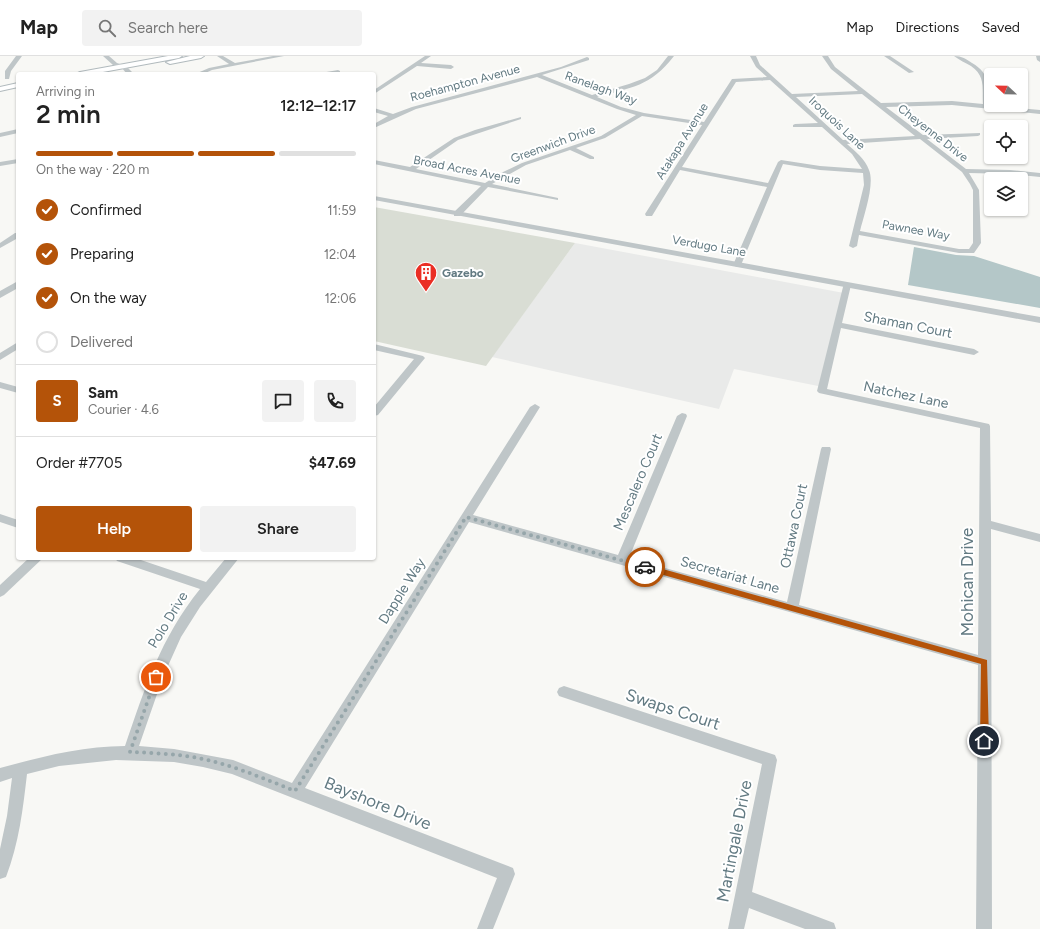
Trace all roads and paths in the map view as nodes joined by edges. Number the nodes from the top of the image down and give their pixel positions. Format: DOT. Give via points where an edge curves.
graph roads {
  1 [pos="18,56"];
  2 [pos="106,56"];
  3 [pos="116,56"];
  4 [pos="179,56"];
  5 [pos="201,56"];
  6 [pos="220,56"];
  7 [pos="281,56"];
  8 [pos="428,56"];
  9 [pos="671,56"];
  10 [pos="753,56"];
  11 [pos="825,56"];
  12 [pos="887,56"];
  13 [pos="957,56"];
  14 [pos="1039,56"];
  15 [pos="587,59"];
  16 [pos="1040,60"];
  17 [pos="416,64"];
  18 [pos="234,65"];
  19 [pos="451,67"];
  20 [pos="127,70"];
  21 [pos="104,72"];
  22 [pos="114,72"];
  23 [pos="202,72"];
  24 [pos="911,72"];
  25 [pos="537,75"];
  26 [pos="984,76"];
  27 [pos="7,78"];
  28 [pos="772,78"];
  29 [pos="16,85"];
  30 [pos="0,89"];
  31 [pos="16,90"];
  32 [pos="376,91"];
  33 [pos="863,92"];
  34 [pos="0,93"];
  35 [pos="791,96"];
  36 [pos="591,97"];
  37 [pos="880,105"];
  38 [pos="984,105"];
  39 [pos="1028,110"];
  40 [pos="376,111"];
  41 [pos="1040,112"];
  42 [pos="641,114"];
  43 [pos="393,116"];
  44 [pos="519,118"];
  45 [pos="706,124"];
  46 [pos="376,125"];
  47 [pos="823,125"];
  48 [pos="795,126"];
  49 [pos="16,131"];
  50 [pos="978,134"];
  51 [pos="0,135"];
  52 [pos="922,138"];
  53 [pos="842,142"];
  54 [pos="572,149"];
  55 [pos="592,158"];
  56 [pos="16,161"];
  57 [pos="376,162"];
  58 [pos="0,164"];
  59 [pos="678,168"];
  60 [pos="410,170"];
  61 [pos="867,171"];
  62 [pos="964,171"];
  63 [pos="1040,175"];
  64 [pos="486,185"];
  65 [pos="771,186"];
  66 [pos="376,198"];
  67 [pos="556,199"];
  68 [pos="457,214"];
  69 [pos="649,214"];
  70 [pos="856,232"];
  71 [pos="16,236"];
  72 [pos="0,246"];
  73 [pos="854,246"];
  74 [pos="971,251"];
  75 [pos="737,265"];
  76 [pos="16,285"];
  77 [pos="847,285"];
  78 [pos="0,296"];
  79 [pos="1040,320"];
  80 [pos="837,325"];
  81 [pos="16,346"];
  82 [pos="376,347"];
  83 [pos="974,352"];
  84 [pos="0,357"];
  85 [pos="0,384"];
  86 [pos="16,389"];
  87 [pos="534,407"];
  88 [pos="376,411"];
  89 [pos="682,416"];
  90 [pos="984,426"];
  91 [pos="826,449"];
  92 [pos="466,517"];
  93 [pos="0,518"];
  94 [pos="16,523"];
  95 [pos="985,524"];
  96 [pos="1040,538"];
  97 [pos="35,560"];
  98 [pos="127,560"];
  99 [pos="231,560"];
  100 [pos="622,560"];
  101 [pos="208,587"];
  102 [pos="0,592"];
  103 [pos="792,608"];
  104 [pos="985,662"];
  105 [pos="564,692"];
  106 [pos="130,752"];
  107 [pos="770,760"];
  108 [pos="20,769"];
  109 [pos="0,775"];
  110 [pos="295,791"];
  111 [pos="0,871"];
  112 [pos="742,897"];
  113 [pos="485,929"];
  114 [pos="736,929"];
  115 [pos="828,929"];
  116 [pos="984,929"];
  1 -- 27 [label="street" via="8,71"];
  2 -- 20 [label="street"];
  3 -- 20 [label="street"];
  4 -- 20 [label="main road"];
  5 -- 20 [label="main road"];
  6 -- 18 [label="street"];
  7 -- 18 [label="street"];
  8 -- 17 [label="street"];
  9 -- 36 [label="street" via="648,78"];
  10 -- 28 [label="street, Iroquois Lane" via="758,66"];
  11 -- 33 [label="street, Cheyenne Drive" via="832,68"];
  12 -- 24 [label="street"];
  13 -- 26 [label="street"];
  14 -- 16 [label="street"];
  15 -- 25 [label="street, Roehampton Avenue" via="566,68"];
  17 -- 19 [label="street"];
  17 -- 32 [label="street"];
  18 -- 23 [label="street"];
  20 -- 21 [label="main road"];
  20 -- 22 [label="main road"];
  25 -- 36 [label="street, Ranelagh Way"];
  25 -- 43 [label="street, Roehampton Avenue"];
  28 -- 35 [label="street, Iroquois Lane"];
  28 -- 45 [label="street, Atakapa Avenue" via="734,80"];
  29 -- 30 [label="main road"];
  31 -- 34 [label="main road"];
  33 -- 35 [label="street"];
  33 -- 37 [label="street, Cheyenne Drive"];
  35 -- 47 [label="street, Iroquois Lane"];
  36 -- 42 [label="street, Ranelagh Way"];
  37 -- 38 [label="street" via="939,102"];
  37 -- 52 [label="street, Cheyenne Drive"];
  39 -- 41 [label="street"];
  40 -- 43 [label="street"];
  42 -- 45 [label="street, Ranelagh Way"];
  42 -- 54 [label="street, Greenwich Drive" via="603,138"];
  43 -- 46 [label="street, Roehampton Avenue"];
  44 -- 60 [label="street" via="456,139"];
  45 -- 59 [label="street, Atakapa Avenue"];
  47 -- 48 [label="street"];
  47 -- 53 [label="street, Iroquois Lane"];
  49 -- 51 [label="street"];
  50 -- 52 [label="street"];
  52 -- 53 [label="street"];
  52 -- 62 [label="street, Cheyenne Drive"];
  53 -- 61 [label="street, Iroquois Lane" via="860,159"];
  54 -- 55 [label="street"];
  54 -- 64 [label="street, Greenwich Drive" via="515,168"];
  56 -- 58 [label="street"];
  57 -- 60 [label="street, Broad Acres Avenue"];
  59 -- 65 [label="street"];
  59 -- 69 [label="street, Atakapa Avenue"];
  60 -- 64 [label="street, Broad Acres Avenue"];
  61 -- 65 [label="street" via="781,162"];
  61 -- 70 [label="street, Iroquois Lane" via="867,185"];
  62 -- 63 [label="street"];
  62 -- 74 [label="street, Cheyenne Drive" via="973,184 976,197 977,243"];
  64 -- 67 [label="street, Broad Acres Avenue"];
  64 -- 68 [label="street, Greenwich Drive"];
  65 -- 75 [label="street"];
  66 -- 68 [label="street, Verdugo Lane"];
  68 -- 75 [label="street, Verdugo Lane"];
  70 -- 73 [label="street, Iroquois Lane"];
  70 -- 74 [label="street, Pawnee Way"];
  71 -- 72 [label="street"];
  75 -- 77 [label="street, Verdugo Lane"];
  76 -- 78 [label="street"];
  77 -- 79 [label="street, Verdugo Lane"];
  77 -- 80 [label="street"];
  80 -- 83 [label="street, Shaman Court"];
  80 -- 90 [label="street, Natchez Lane" via="822,391"];
  81 -- 84 [label="street"];
  82 -- 88 [label="street" via="420,358"];
  85 -- 86 [label="street"];
  87 -- 92 [label="street, Dapple Way"];
  89 -- 100 [label="street, Mescalero Court"];
  90 -- 95 [label="street, Mohican Drive"];
  91 -- 103 [label="street, Ottawa Court"];
  92 -- 100 [label="street, Secretariat Lane"];
  92 -- 110 [label="street, Dapple Way"];
  93 -- 94 [label="street"];
  95 -- 96 [label="street"];
  95 -- 104 [label="street, Mohican Drive"];
  97 -- 102 [label="street"];
  98 -- 101 [label="street"];
  99 -- 101 [label="street, Polo Drive"];
  100 -- 103 [label="street, Secretariat Lane"];
  101 -- 106 [label="street, Polo Drive" via="179,628 163,659"];
  103 -- 104 [label="street, Secretariat Lane"];
  104 -- 116 [label="street, Mohican Drive"];
  105 -- 107 [label="street, Swaps Court"];
  106 -- 108 [label="street, Bayshore Drive" via="64,759"];
  106 -- 110 [label="street, Bayshore Drive" via="202,759 233,767"];
  107 -- 112 [label="street, Martingale Drive"];
  108 -- 109 [label="street, Bayshore Drive"];
  108 -- 111 [label="street" via="15,816"];
  110 -- 113 [label="street, Bayshore Drive" via="507,874"];
  112 -- 114 [label="street, Martingale Drive"];
  112 -- 115 [label="street"];
}
